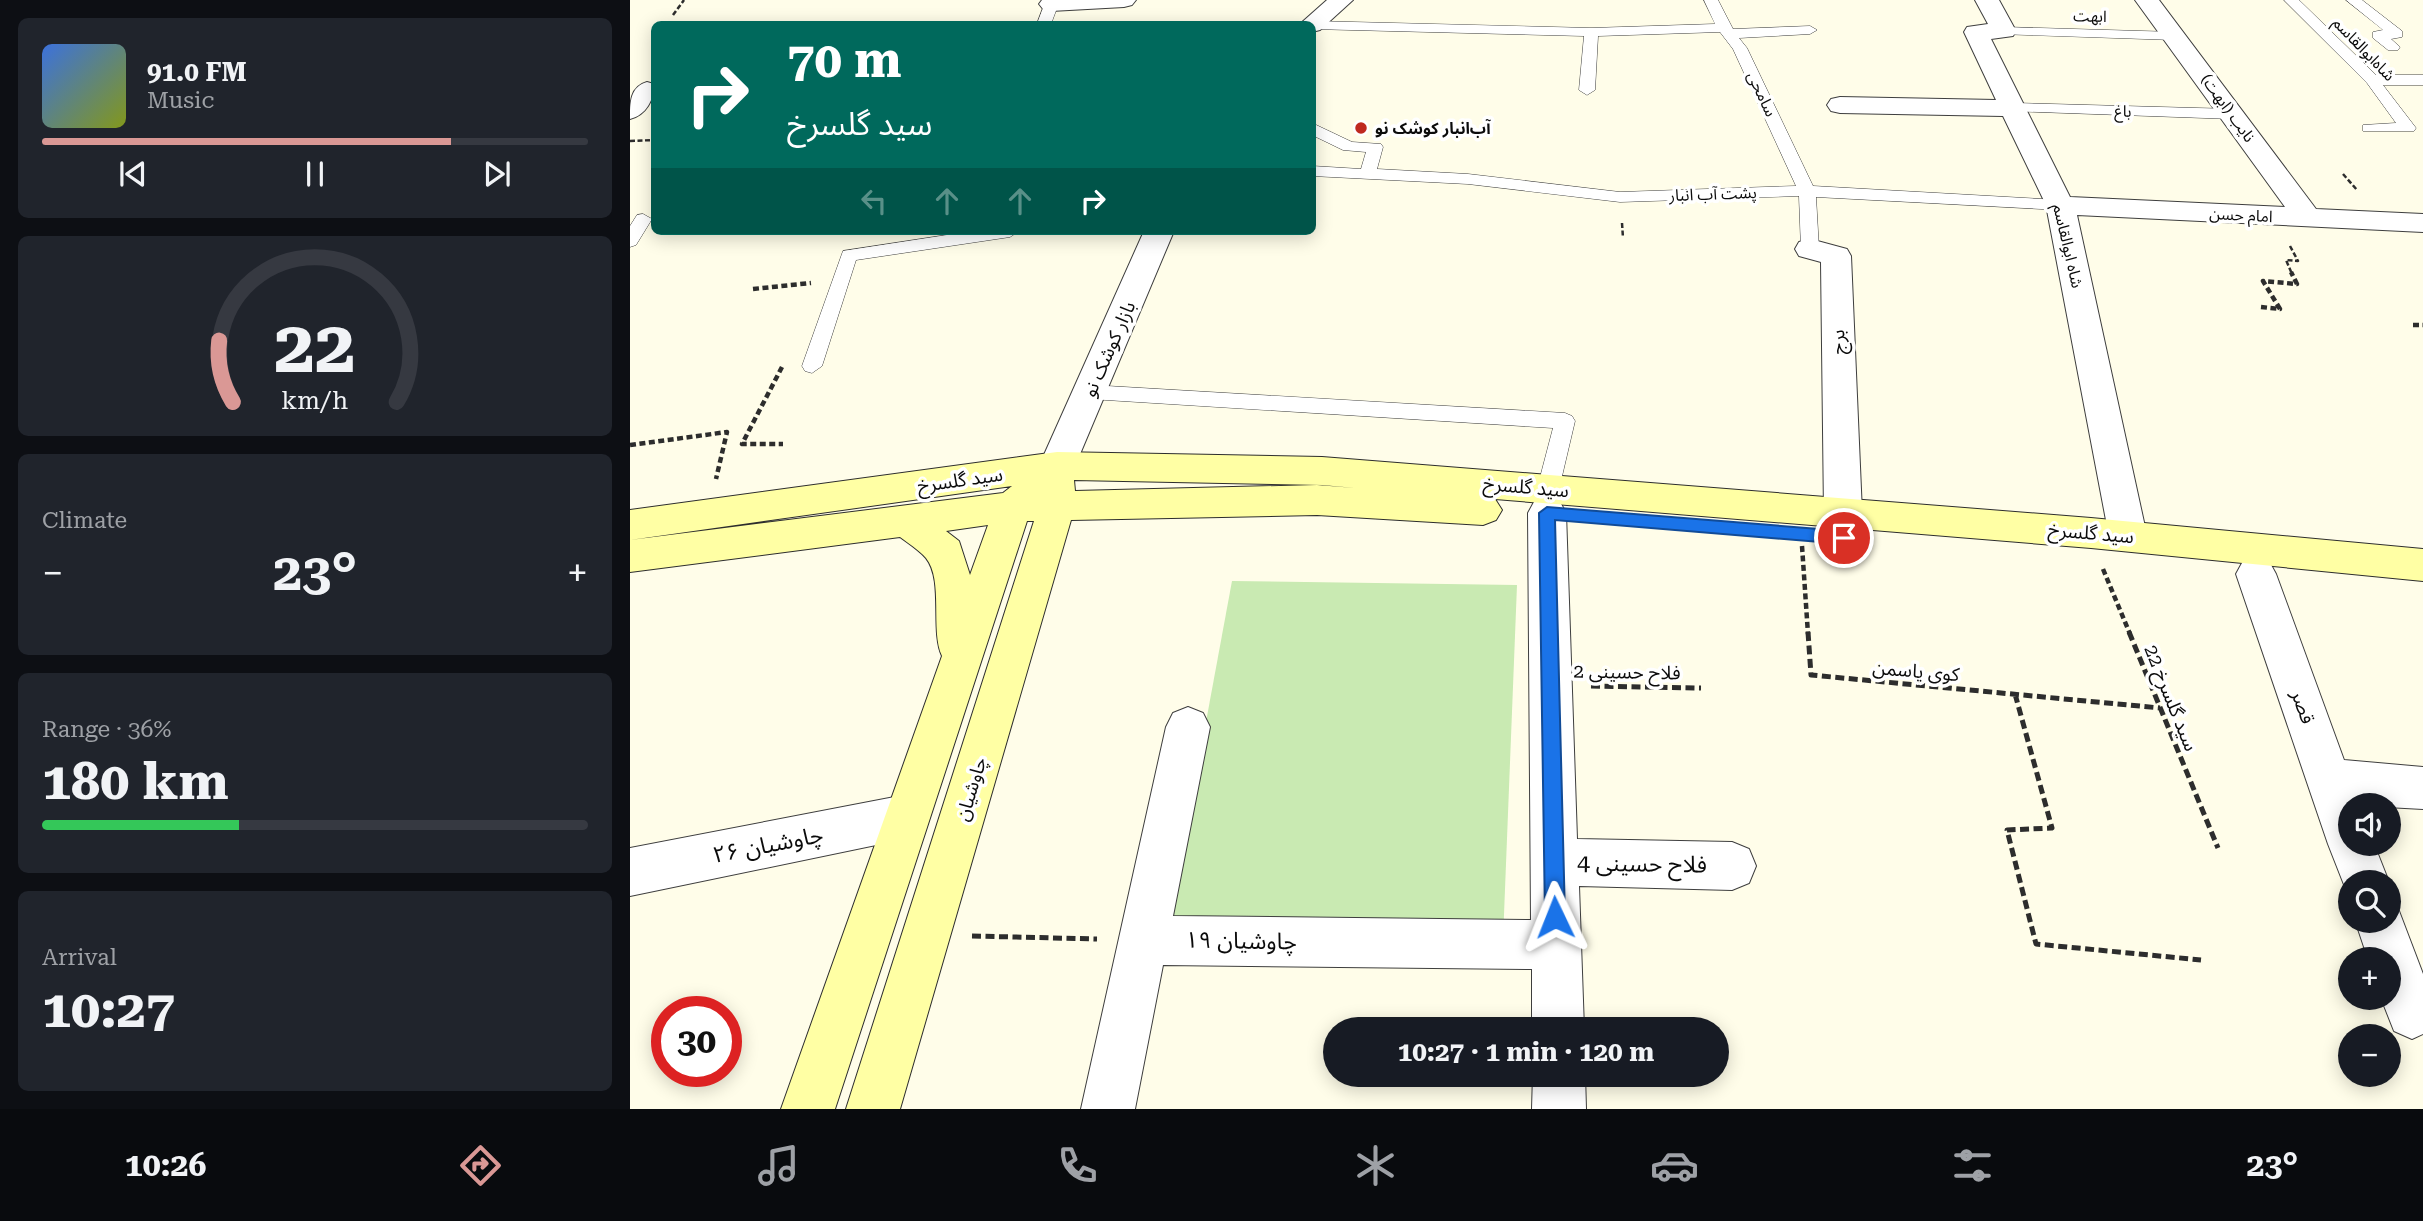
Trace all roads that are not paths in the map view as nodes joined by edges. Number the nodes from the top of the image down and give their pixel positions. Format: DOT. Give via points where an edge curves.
graph roads {
  1 [pos="1124,0"];
  2 [pos="1340,0"];
  3 [pos="1711,0"];
  4 [pos="1987,0"];
  5 [pos="2147,0"];
  6 [pos="2291,0"];
  7 [pos="2353,0"];
  8 [pos="1049,10"];
  9 [pos="1316,21"];
  10 [pos="1316,25"];
  11 [pos="1810,30"];
  12 [pos="1726,31"];
  13 [pos="2004,31"];
  14 [pos="1591,32"];
  15 [pos="2175,36"];
  16 [pos="2393,47"];
  17 [pos="2372,80"];
  18 [pos="2423,80"];
  19 [pos="646,90"];
  20 [pos="1587,90"];
  21 [pos="1840,105"];
  22 [pos="2014,108"];
  23 [pos="630,111"];
  24 [pos="2232,114"];
  25 [pos="2369,128"];
  26 [pos="1316,130"];
  27 [pos="1316,171"];
  28 [pos="1368,173"];
  29 [pos="1807,191"];
  30 [pos="2060,205"];
  31 [pos="2308,218"];
  32 [pos="642,219"];
  33 [pos="2423,223"];
  34 [pos="983,235"];
  35 [pos="1156,235"];
  36 [pos="630,241"];
  37 [pos="1810,249"];
  38 [pos="849,255"];
  39 [pos="812,366"];
  40 [pos="1090,392"];
  41 [pos="1057,486"];
  42 [pos="1548,501"];
  43 [pos="1151,503"];
  44 [pos="1013,507"];
  45 [pos="1843,513"];
  46 [pos="906,520"];
  47 [pos="630,525"];
  48 [pos="2128,536"];
  49 [pos="630,556"];
  50 [pos="2423,565"];
  51 [pos="2256,574"];
  52 [pos="2423,590"];
  53 [pos="1022,620"];
  54 [pos="957,672"];
  55 [pos="1188,727"];
  56 [pos="2329,780"];
  57 [pos="2423,788"];
  58 [pos="2338,805"];
  59 [pos="905,817"];
  60 [pos="1553,862"];
  61 [pos="1732,866"];
  62 [pos="630,872"];
  63 [pos="2384,933"];
  64 [pos="1142,940"];
  65 [pos="1556,945"];
  66 [pos="2412,1013"];
  67 [pos="1558,1017"];
  68 [pos="1559,1087"];
  69 [pos="808,1109"];
  70 [pos="873,1109"];
  71 [pos="1108,1109"];
  72 [pos="1559,1109"];
  1 -- 8 [label="street"];
  2 -- 9 [label="street"];
  3 -- 12 [label="lane, سامحی"];
  4 -- 13 [label="street"];
  5 -- 15 [label="street, نایب (ابهت)"];
  6 -- 17 [label="lane, شاه‌ابوالقاسم"];
  7 -- 16 [label="lane" via="2397,34 2378,35"];
  10 -- 14 [label="lane"];
  11 -- 12 [label="lane"];
  12 -- 14 [label="lane"];
  12 -- 29 [label="lane, سامحی" via="1740,48"];
  13 -- 15 [label="lane, ابهت"];
  13 -- 22 [label="street, شاه ابوالقاسم" via="1976,32"];
  14 -- 20 [label="lane"];
  15 -- 24 [label="street, نایب (ابهت)"];
  17 -- 18 [label="lane"];
  17 -- 25 [label="lane, شاه‌ابوالقاسم" via="2408,128"];
  19 -- 23 [label="street"];
  21 -- 22 [label="street"];
  22 -- 24 [label="lane, باغ"];
  22 -- 30 [label="street, شاه ابوالقاسم"];
  24 -- 31 [label="street, نایب (ابهت)"];
  26 -- 28 [label="lane" via="1349,147 1375,147"];
  27 -- 28 [label="lane"];
  28 -- 29 [label="lane, پشت آب انبار" via="1468,179 1620,197"];
  29 -- 30 [label="lane, پشت آب انبار"];
  29 -- 37 [label="lane, برج"];
  30 -- 31 [label="street, امام حسن"];
  30 -- 48 [label="street, شاه ابوالقاسم"];
  31 -- 33 [label="street, امام حسن"];
  32 -- 36 [label="lane"];
  34 -- 38 [label="lane"];
  35 -- 40 [label="street, بازار کوشک نو"];
  37 -- 45 [label="street, برج" via="1836,256"];
  38 -- 39 [label="lane"];
  40 -- 41 [label="street, بازار کوشک نو"];
  40 -- 42 [label="lane" via="1564,421"];
  41 -- 42 [label="main road, سید گلسرخ" via="1322,471"];
  41 -- 43 [label="main road, سید گلسرخ"];
  41 -- 44 [label="main road, سید گلسرخ"];
  41 -- 47 [label="main road, سید گلسرخ" via="708,514"];
  41 -- 53 [label="main road, چاوشیان"];
  42 -- 43 [label="main road, سید گلسرخ"];
  42 -- 45 [label="main road, سید گلسرخ"];
  42 -- 51 [label="main road, سید گلسرخ" via="1801,534"];
  42 -- 60 [label="street"];
  43 -- 53 [label="main road" via="1079,532"];
  44 -- 46 [label="main road, سید گلسرخ"];
  44 -- 54 [label="main road"];
  45 -- 48 [label="main road, سید گلسرخ"];
  46 -- 49 [label="main road, سید گلسرخ"];
  46 -- 54 [label="main road" via="946,552 957,601"];
  48 -- 50 [label="main road, سید گلسرخ"];
  51 -- 52 [label="main road, سید گلسرخ"];
  51 -- 56 [label="street, قصر"];
  53 -- 70 [label="main road, چاوشیان"];
  54 -- 59 [label="main road"];
  55 -- 64 [label="street"];
  56 -- 57 [label="street"];
  56 -- 58 [label="street, قصر"];
  59 -- 62 [label="street, چاوشیان ۲۶"];
  59 -- 69 [label="main road"];
  60 -- 61 [label="street, فلاح حسینی 4"];
  60 -- 65 [label="street"];
  63 -- 66 [label="street"];
  64 -- 65 [label="street, چاوشیان ۱۹"];
  64 -- 71 [label="street"];
  65 -- 67 [label="street"];
  68 -- 72 [label="street"];
}
